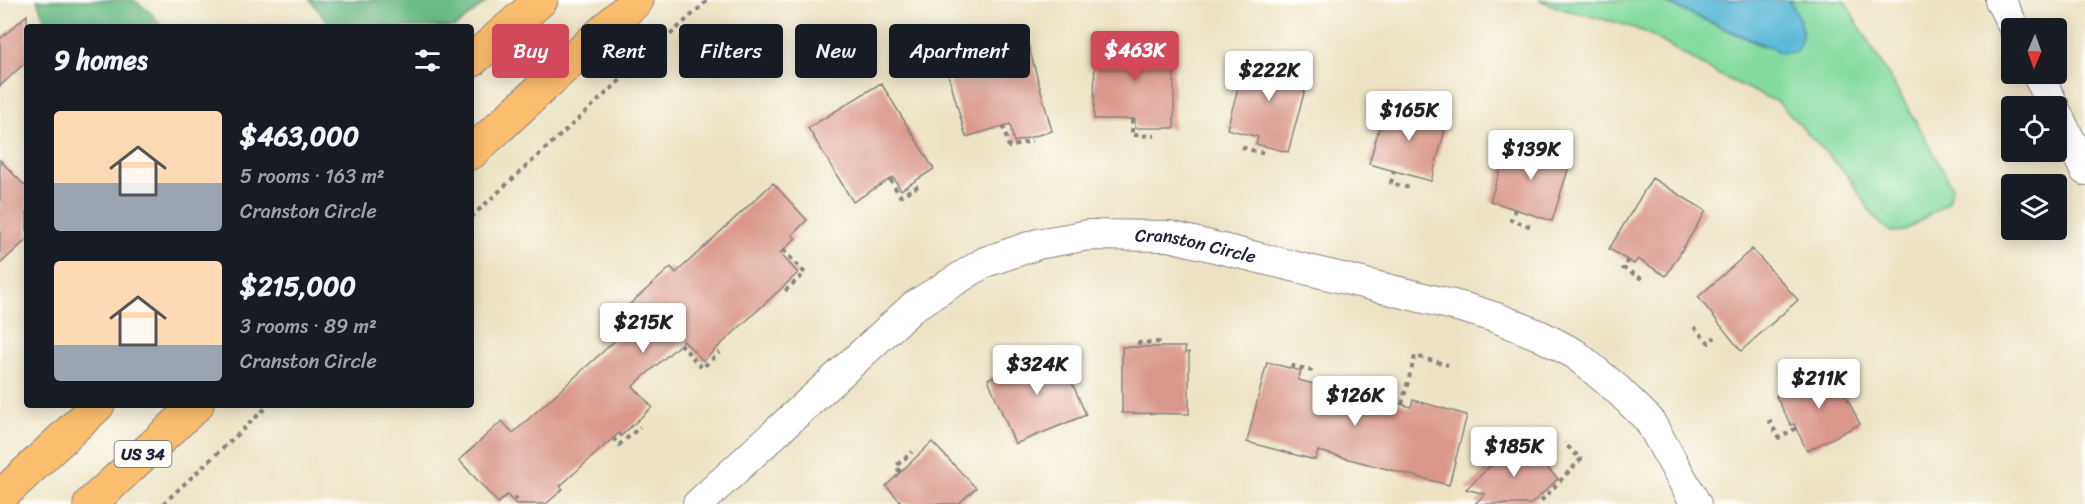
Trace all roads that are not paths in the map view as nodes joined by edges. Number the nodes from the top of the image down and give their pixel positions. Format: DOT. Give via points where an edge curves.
graph roads {
  1 [pos="541,0"];
  2 [pos="638,0"];
  3 [pos="2000,0"];
  4 [pos="2009,18"];
  5 [pos="474,58"];
  6 [pos="2067,134"];
  7 [pos="474,150"];
  8 [pos="2085,170"];
  9 [pos="95,408"];
  10 [pos="194,408"];
  11 [pos="0,496"];
  12 [pos="90,504"];
  13 [pos="698,504"];
  14 [pos="1696,504"];
  1 -- 5 [label="main road"];
  2 -- 7 [label="main road"];
  3 -- 4 [label="street"];
  6 -- 8 [label="street"];
  9 -- 11 [label="main road"];
  10 -- 12 [label="main road, US 34"];
  13 -- 14 [label="street, Cranston Circle" via="914,306 985,262 1038,244 1089,235 1168,236 1465,308 1541,336 1575,354 1649,420"];
}
